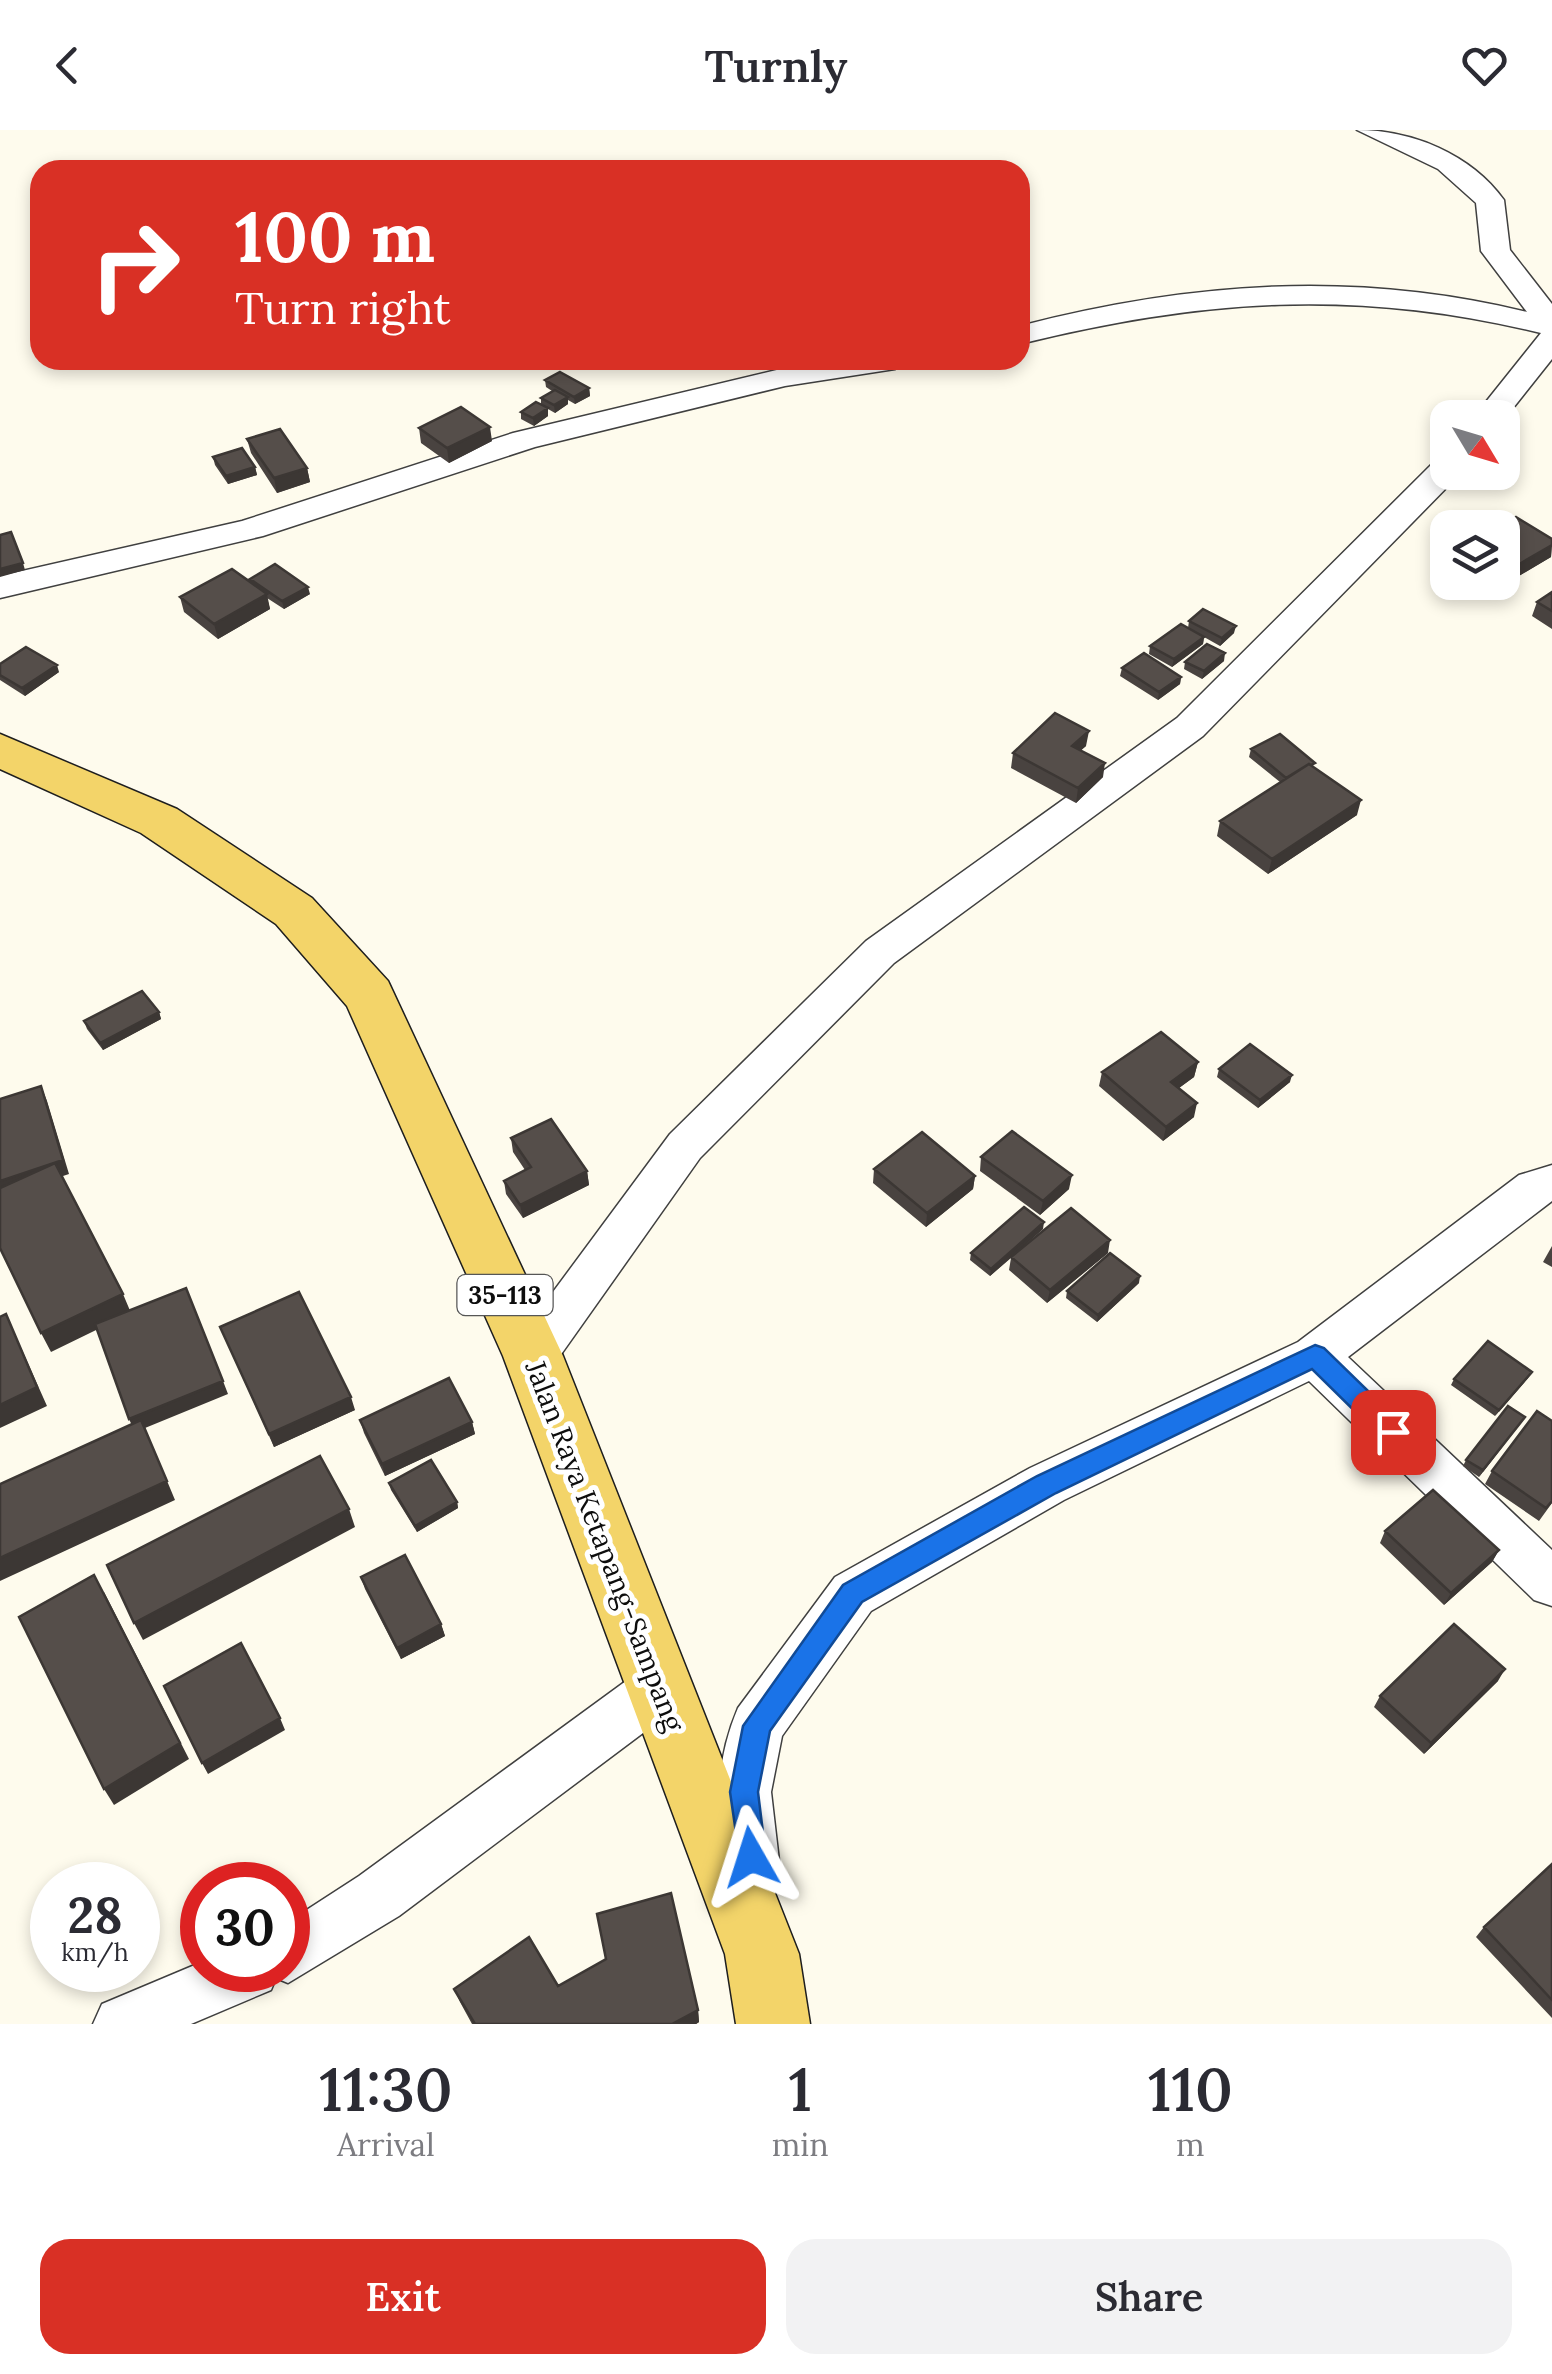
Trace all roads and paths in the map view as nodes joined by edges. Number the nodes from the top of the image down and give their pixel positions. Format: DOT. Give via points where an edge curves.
graph roads {
  1 [pos="1372,130"];
  2 [pos="1552,326"];
  3 [pos="1030,332"];
  4 [pos="1552,340"];
  5 [pos="830,370"];
  6 [pos="1504,400"];
  7 [pos="1430,485"];
  8 [pos="0,587"];
  9 [pos="0,750"];
  10 [pos="1552,1183"];
  11 [pos="533,1356"];
  12 [pos="1315,1356"];
  13 [pos="1552,1583"];
  14 [pos="660,1688"];
  15 [pos="310,1940"];
  16 [pos="762,1954"];
  17 [pos="198,1992"];
  18 [pos="122,2024"];
  19 [pos="773,2024"];
  1 -- 2 [label="street" via="1448,163 1490,200 1496,250"];
  2 -- 3 [label="street" via="1418,296 1306,292 1175,300"];
  4 -- 6 [label="street"];
  5 -- 8 [label="street" via="524,440 251,529"];
  7 -- 11 [label="street" via="1190,727 880,952 684,1146"];
  9 -- 11 [label="main road, Jalan Raya Ketapang-Sampang / 35-113" via="159,821 294,911 370,995"];
  10 -- 12 [label="street" via="1535,1188"];
  11 -- 14 [label="main road, Jalan Raya Ketapang-Sampang / 35-113"];
  12 -- 13 [label="street"];
  12 -- 16 [label="street" via="1046,1484 853,1594 757,1726 744,1792"];
  14 -- 15 [label="street"];
  14 -- 16 [label="main road, Jalan Raya Ketapang-Sampang / 35-113"];
  16 -- 19 [label="main road, Jalan Raya Ketapang-Sampang / 35-113"];
  17 -- 18 [label="street"];
}
